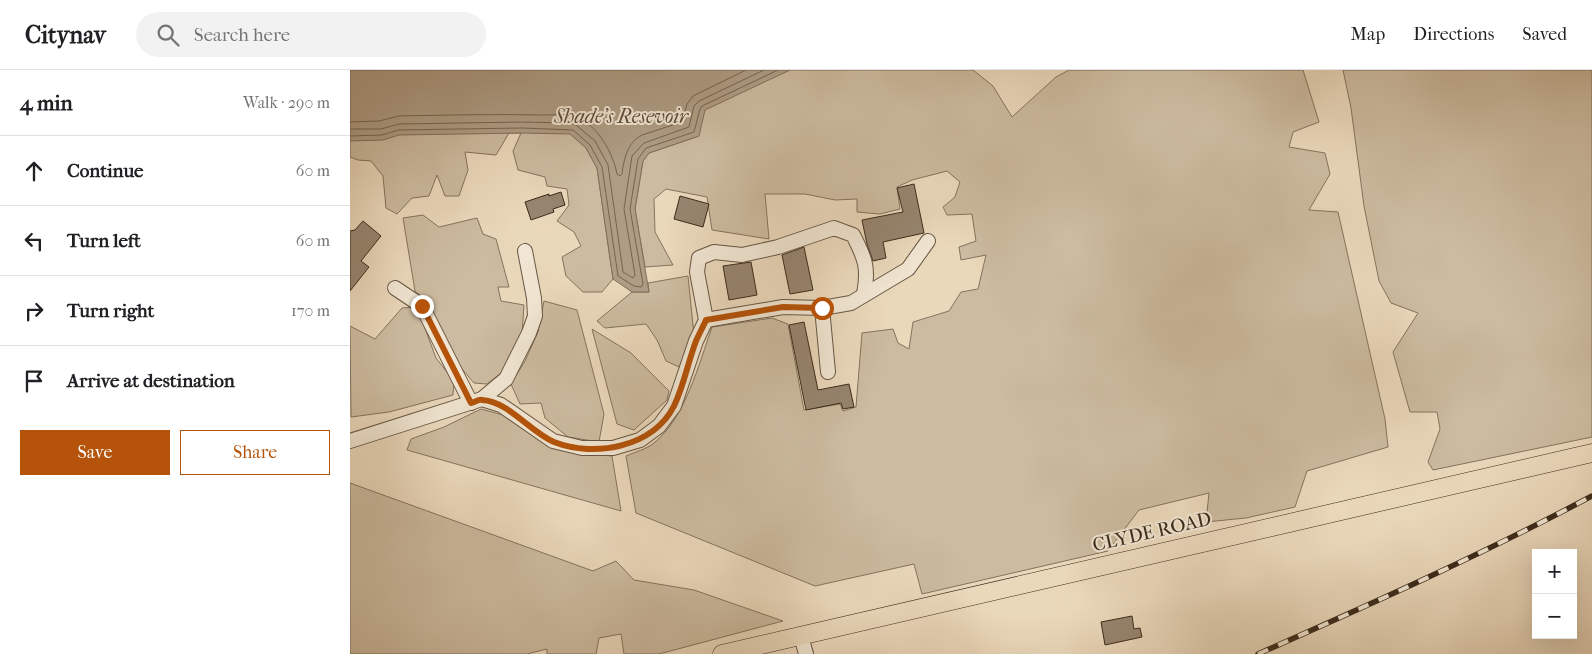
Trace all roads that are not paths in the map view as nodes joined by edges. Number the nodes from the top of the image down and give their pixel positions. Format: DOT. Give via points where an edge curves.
graph roads {
  1 [pos="928,241"];
  2 [pos="525,251"];
  3 [pos="395,288"];
  4 [pos="864,294"];
  5 [pos="822,308"];
  6 [pos="706,320"];
  7 [pos="828,372"];
  8 [pos="476,401"];
  9 [pos="350,441"];
  10 [pos="1592,453"];
  11 [pos="801,636"];
  12 [pos="725,654"];
  13 [pos="806,654"];
  1 -- 4 [label="lane" via="908,269"];
  2 -- 8 [label="lane" via="535,316 506,379"];
  3 -- 8 [label="lane" via="422,306"];
  4 -- 5 [label="lane" via="851,302"];
  4 -- 6 [label="lane" via="867,280 864,257 853,235 834,228 778,247 742,255 714,252 700,258 697,272"];
  5 -- 6 [label="lane" via="783,307"];
  5 -- 7 [label="lane"];
  6 -- 8 [label="lane" via="674,406 659,426 640,440 613,448 582,448 553,442 501,405"];
  8 -- 9 [label="lane"];
  10 -- 11 [label="main road, CLYDE ROAD"];
  11 -- 12 [label="main road, CLYDE ROAD"];
  11 -- 13 [label="lane"];
}
